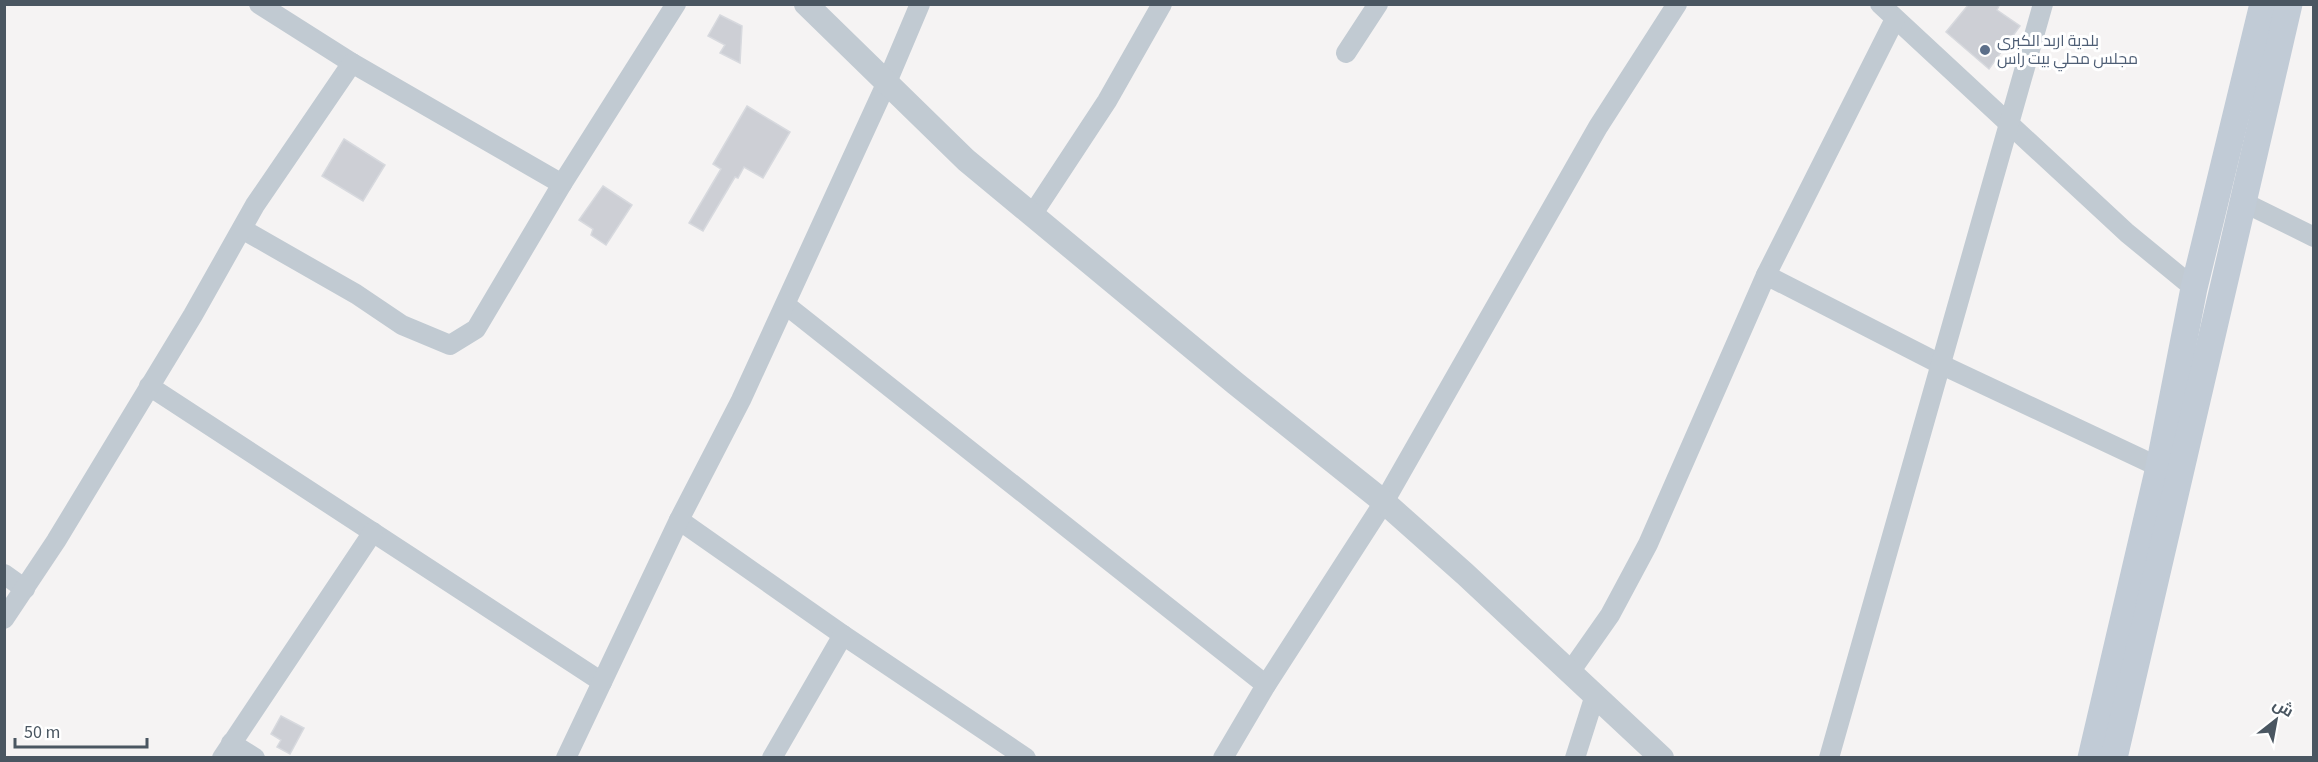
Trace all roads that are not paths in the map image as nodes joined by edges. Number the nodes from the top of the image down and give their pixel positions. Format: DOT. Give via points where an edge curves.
graph roads {
  1 [pos="260,4"];
  2 [pos="675,4"];
  3 [pos="806,4"];
  4 [pos="920,4"];
  5 [pos="1162,4"];
  6 [pos="1378,4"];
  7 [pos="1677,4"];
  8 [pos="1880,4"];
  9 [pos="2264,4"];
  10 [pos="2289,4"];
  11 [pos="2036,9"];
  12 [pos="1895,19"];
  13 [pos="1346,53"];
  14 [pos="352,63"];
  15 [pos="887,82"];
  16 [pos="2009,124"];
  17 [pos="562,184"];
  18 [pos="2242,202"];
  19 [pos="1032,215"];
  20 [pos="242,229"];
  21 [pos="2313,237"];
  22 [pos="1766,275"];
  23 [pos="2194,288"];
  24 [pos="786,305"];
  25 [pos="1941,365"];
  26 [pos="149,386"];
  27 [pos="2159,467"];
  28 [pos="1384,502"];
  29 [pos="679,520"];
  30 [pos="373,532"];
  31 [pos="4,574"];
  32 [pos="25,589"];
  33 [pos="4,619"];
  34 [pos="843,635"];
  35 [pos="1570,672"];
  36 [pos="602,682"];
  37 [pos="1266,685"];
  38 [pos="1595,695"];
  39 [pos="226,750"];
  40 [pos="255,758"];
  41 [pos="566,758"];
  42 [pos="772,758"];
  43 [pos="1026,758"];
  44 [pos="1223,758"];
  45 [pos="1575,758"];
  46 [pos="1662,758"];
  47 [pos="1829,758"];
  48 [pos="2091,758"];
  49 [pos="2114,758"];
  1 -- 14 [label="street"];
  2 -- 17 [label="street"];
  3 -- 15 [label="street"];
  4 -- 15 [label="street"];
  5 -- 19 [label="street" via="1107,101"];
  6 -- 13 [label="street"];
  7 -- 28 [label="street" via="1598,127"];
  8 -- 12 [label="street"];
  9 -- 23 [label="main road"];
  10 -- 18 [label="main road"];
  11 -- 16 [label="street"];
  12 -- 16 [label="street"];
  12 -- 22 [label="street"];
  14 -- 17 [label="street"];
  14 -- 20 [label="street"];
  15 -- 19 [label="street" via="966,160"];
  15 -- 24 [label="street"];
  16 -- 23 [label="street" via="2127,233"];
  16 -- 25 [label="street"];
  17 -- 20 [label="street" via="476,329 450,345 402,325"];
  18 -- 21 [label="street"];
  18 -- 49 [label="main road"];
  19 -- 28 [label="street"];
  20 -- 26 [label="street"];
  22 -- 25 [label="street"];
  22 -- 35 [label="street" via="1648,544 1610,615"];
  23 -- 27 [label="main road"];
  24 -- 29 [label="street"];
  24 -- 37 [label="street"];
  25 -- 27 [label="street"];
  25 -- 47 [label="street"];
  26 -- 30 [label="street"];
  26 -- 32 [label="street"];
  27 -- 48 [label="main road"];
  28 -- 35 [label="street"];
  28 -- 37 [label="street"];
  29 -- 34 [label="street"];
  29 -- 36 [label="street"];
  30 -- 36 [label="street"];
  30 -- 39 [label="street"];
  31 -- 32 [label="street"];
  32 -- 33 [label="street"];
  34 -- 42 [label="street"];
  34 -- 43 [label="street"];
  35 -- 38 [label="street"];
  36 -- 41 [label="street"];
  37 -- 44 [label="street"];
  38 -- 45 [label="street"];
  38 -- 46 [label="street"];
  39 -- 40 [label="street"];
}
